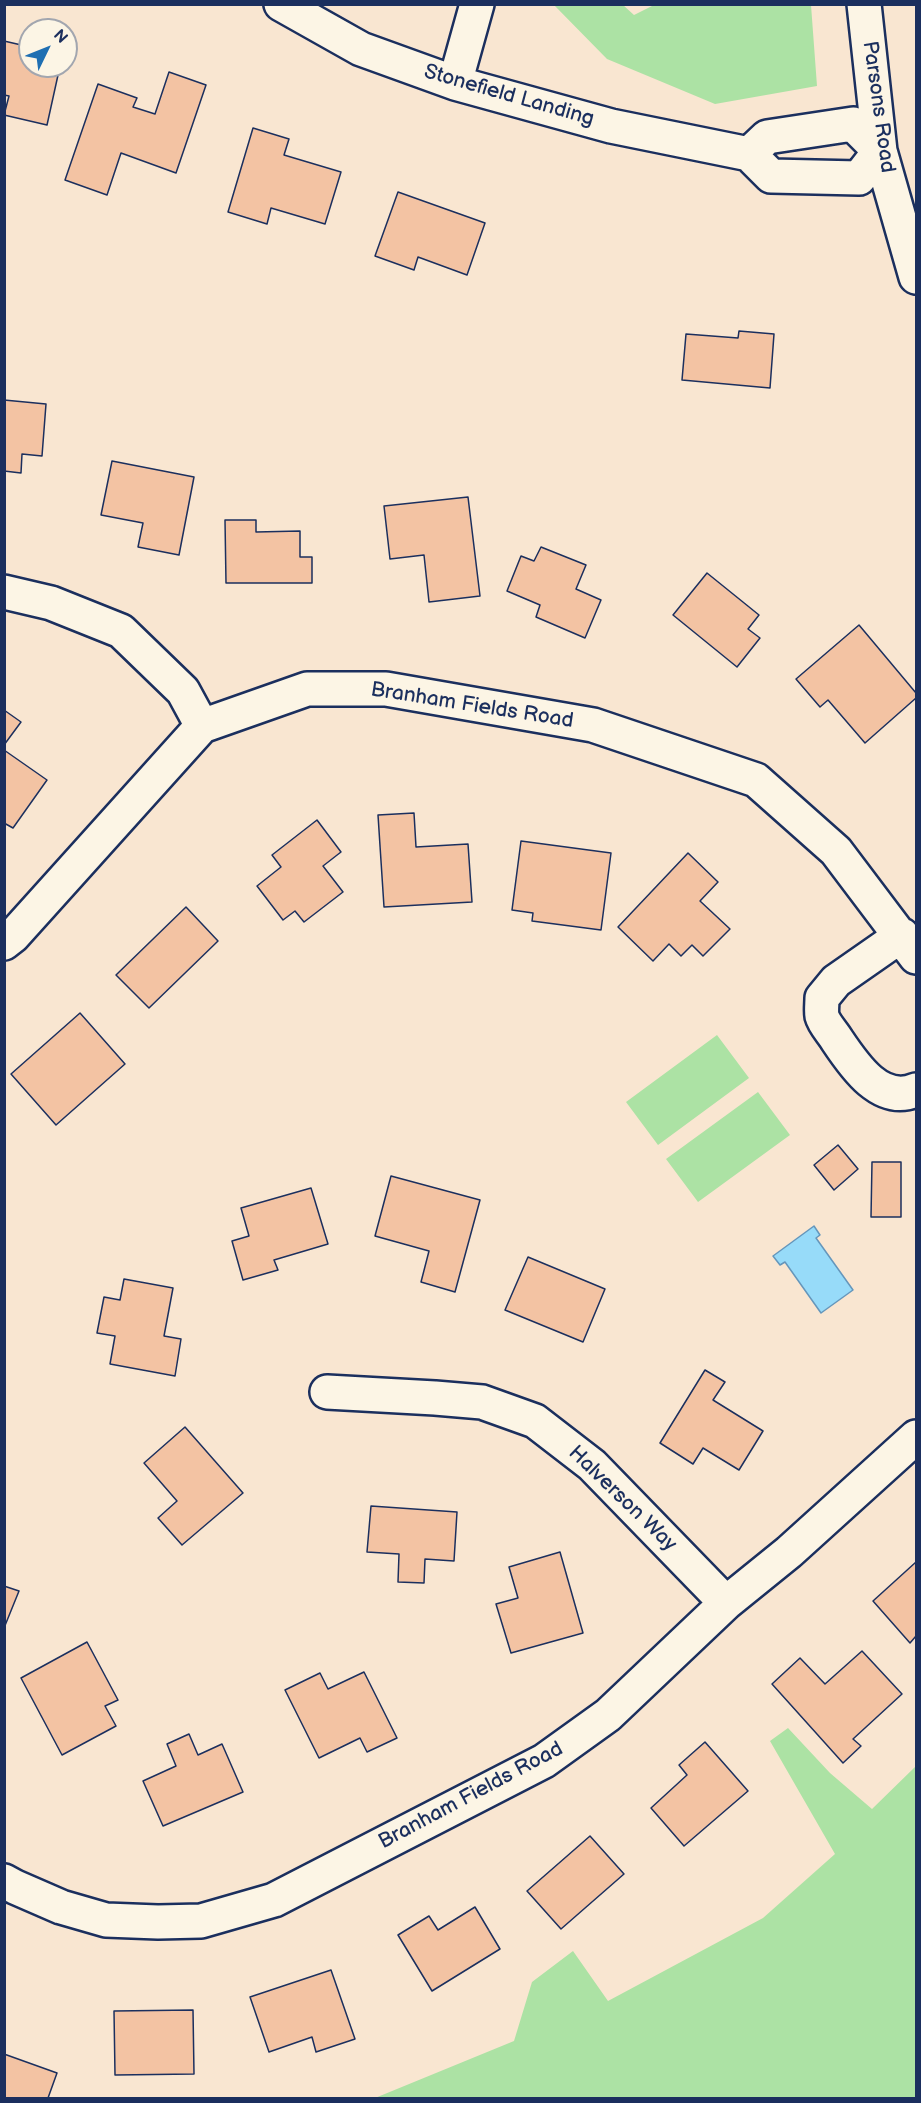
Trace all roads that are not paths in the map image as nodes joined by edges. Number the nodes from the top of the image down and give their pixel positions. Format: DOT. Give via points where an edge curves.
graph roads {
  1 [pos="281,4"];
  2 [pos="477,4"];
  3 [pos="864,4"];
  4 [pos="455,83"];
  5 [pos="880,151"];
  6 [pos="749,154"];
  7 [pos="916,277"];
  8 [pos="4,592"];
  9 [pos="202,726"];
  10 [pos="4,943"];
  11 [pos="909,946"];
  12 [pos="916,1090"];
  13 [pos="327,1392"];
  14 [pos="916,1437"];
  15 [pos="726,1603"];
  16 [pos="4,1881"];
  1 -- 4 [label="street, Stonefield Landing" via="361,49"];
  2 -- 4 [label="street"];
  3 -- 5 [label="street, Parsons Road"];
  4 -- 6 [label="street, Stonefield Landing" via="611,126"];
  5 -- 6 [label="street" via="853,123 767,137"];
  5 -- 6 [label="street" via="859,178 771,176"];
  5 -- 7 [label="street, Parsons Road"];
  8 -- 9 [label="street" via="51,603 121,631 183,691"];
  9 -- 10 [label="street, Branham Fields Road"];
  9 -- 11 [label="street, Branham Fields Road" via="307,689 386,689 593,725 756,780 836,851"];
  11 -- 12 [label="street" via="836,981 822,998 822,1018 848,1057 876,1086 892,1094"];
  13 -- 15 [label="street, Halverson Way" via="482,1402 535,1421 592,1465"];
  14 -- 15 [label="street, Branham Fields Road" via="789,1552"];
  15 -- 16 [label="street, Branham Fields Road" via="608,1715 544,1761 274,1900 201,1921 106,1920 61,1907"];
}
